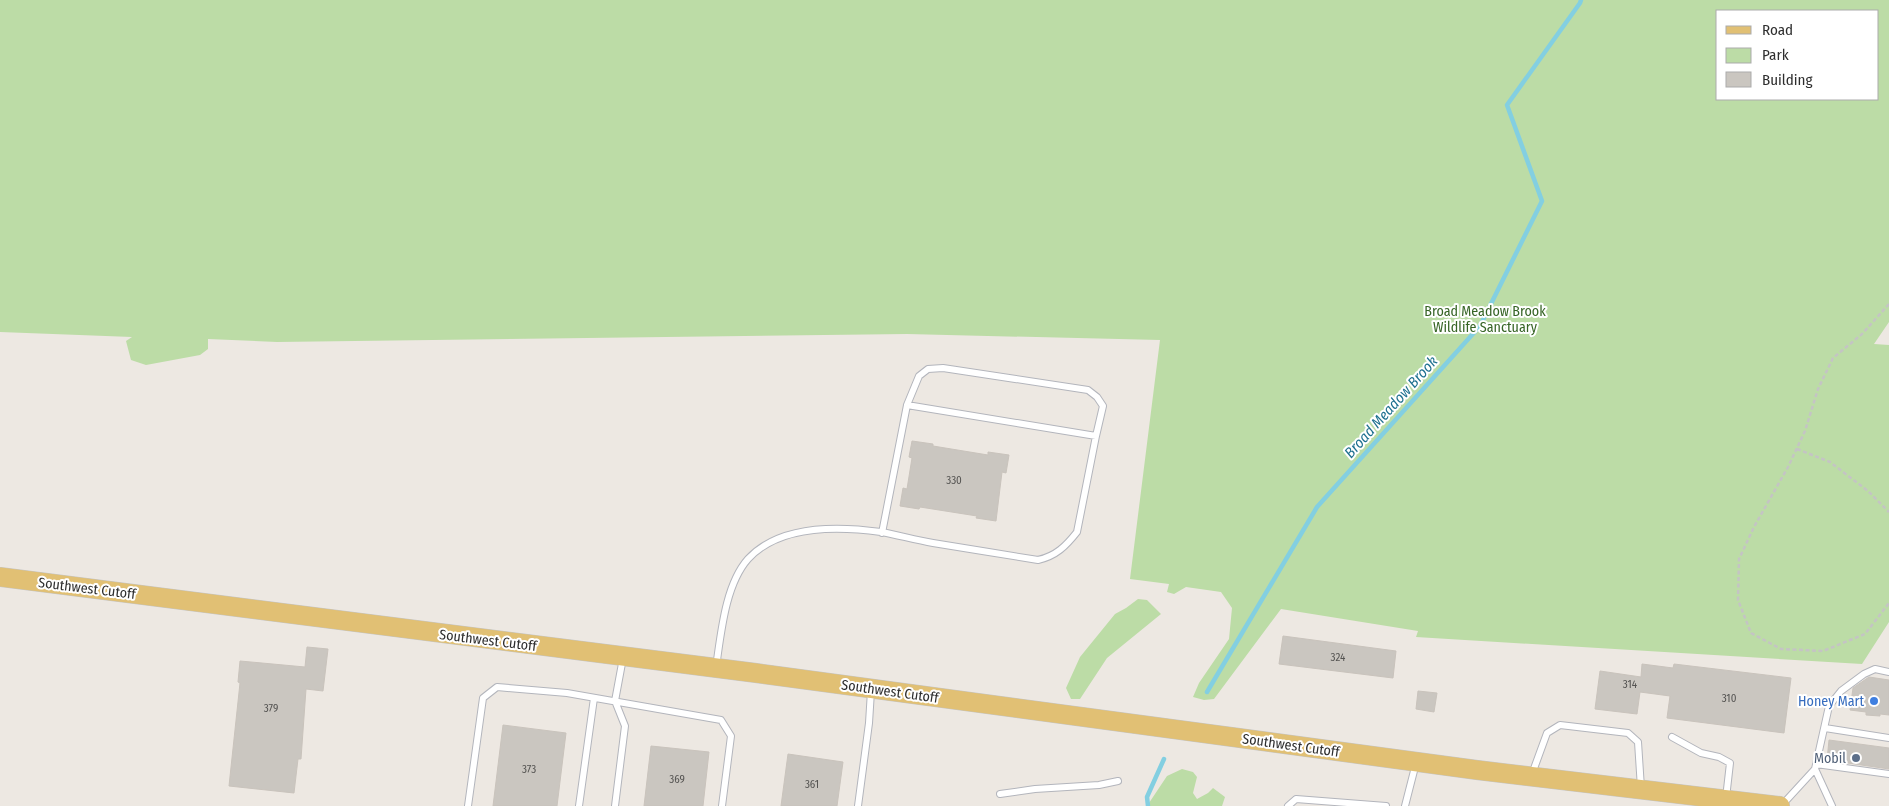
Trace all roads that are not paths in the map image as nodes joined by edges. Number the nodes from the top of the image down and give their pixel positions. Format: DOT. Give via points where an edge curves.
graph roads {
  1 [pos="907,405"];
  2 [pos="1096,436"];
  3 [pos="882,532"];
  4 [pos="0,577"];
  5 [pos="623,657"];
  6 [pos="716,668"];
  7 [pos="1889,672"];
  8 [pos="872,688"];
  9 [pos="594,698"];
  10 [pos="615,701"];
  11 [pos="1825,728"];
  12 [pos="1672,738"];
  13 [pos="1889,738"];
  14 [pos="1416,762"];
  15 [pos="1815,766"];
  16 [pos="1889,774"];
  17 [pos="1531,776"];
  18 [pos="1118,781"];
  19 [pos="1641,789"];
  20 [pos="1000,794"];
  21 [pos="1725,799"];
  22 [pos="468,806"];
  23 [pos="579,806"];
  24 [pos="615,806"];
  25 [pos="722,806"];
  26 [pos="858,806"];
  27 [pos="1288,806"];
  28 [pos="1386,806"];
  29 [pos="1405,806"];
  30 [pos="1780,806"];
  31 [pos="1832,806"];
  1 -- 2 [label="lane"];
  1 -- 2 [label="lane" via="919,376 928,369 943,368 1088,390 1098,397 1103,406"];
  1 -- 3 [label="lane"];
  2 -- 3 [label="lane" via="1077,532 1060,551 1047,558 1038,560"];
  3 -- 6 [label="lane" via="844,529 804,531 766,545 748,559 735,580 725,614"];
  4 -- 5 [label="main road, Southwest Cutoff"];
  5 -- 6 [label="main road, Southwest Cutoff"];
  5 -- 10 [label="lane"];
  6 -- 8 [label="main road, Southwest Cutoff"];
  7 -- 11 [label="lane" via="1875,670 1864,674 1841,691 1829,706"];
  8 -- 14 [label="main road, Southwest Cutoff"];
  8 -- 26 [label="lane"];
  9 -- 10 [label="lane"];
  9 -- 22 [label="lane" via="496,687 483,698"];
  9 -- 23 [label="lane"];
  10 -- 24 [label="lane" via="625,726"];
  10 -- 25 [label="lane" via="721,720 731,736"];
  11 -- 13 [label="lane"];
  11 -- 15 [label="lane"];
  12 -- 21 [label="lane" via="1730,763"];
  14 -- 17 [label="main road, Southwest Cutoff"];
  14 -- 29 [label="lane"];
  15 -- 16 [label="lane"];
  15 -- 30 [label="lane"];
  15 -- 31 [label="lane"];
  17 -- 19 [label="main road, Southwest Cutoff"];
  17 -- 19 [label="lane" via="1547,733 1560,725 1628,733 1638,742"];
  18 -- 20 [label="lane"];
  19 -- 21 [label="main road, Southwest Cutoff"];
  21 -- 30 [label="main road, Southwest Cutoff"];
  27 -- 28 [label="lane" via="1296,799"];
}
